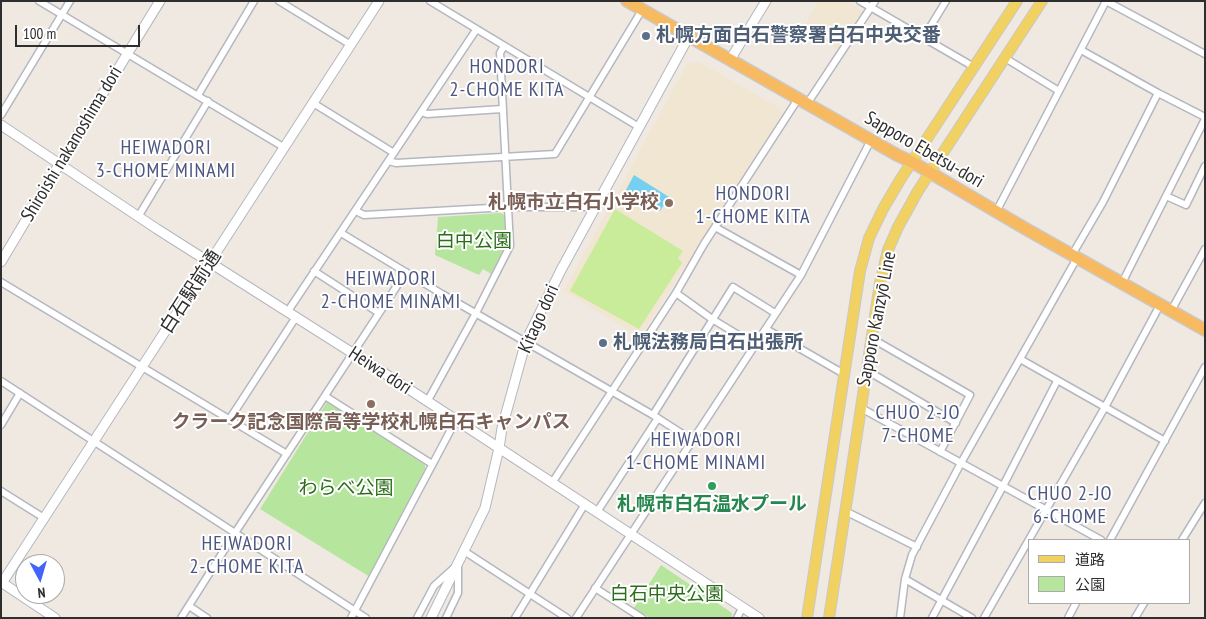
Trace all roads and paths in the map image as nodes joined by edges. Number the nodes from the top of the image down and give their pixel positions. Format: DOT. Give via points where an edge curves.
graph roads {
  1 [pos="39,1"];
  2 [pos="70,1"];
  3 [pos="160,1"];
  4 [pos="254,1"];
  5 [pos="279,1"];
  6 [pos="379,1"];
  7 [pos="430,1"];
  8 [pos="627,1"];
  9 [pos="766,1"];
  10 [pos="860,1"];
  11 [pos="875,1"];
  12 [pos="946,1"];
  13 [pos="1016,1"];
  14 [pos="1042,1"];
  15 [pos="1106,1"];
  16 [pos="871,8"];
  17 [pos="642,10"];
  18 [pos="62,14"];
  19 [pos="476,30"];
  20 [pos="690,36"];
  21 [pos="924,37"];
  22 [pos="351,45"];
  23 [pos="504,46"];
  24 [pos="1081,50"];
  25 [pos="127,54"];
  26 [pos="1205,54"];
  27 [pos="1005,58"];
  28 [pos="730,60"];
  29 [pos="974,67"];
  30 [pos="1059,91"];
  31 [pos="1158,93"];
  32 [pos="198,95"];
  33 [pos="589,98"];
  34 [pos="208,101"];
  35 [pos="803,102"];
  36 [pos="313,103"];
  37 [pos="502,109"];
  38 [pos="422,112"];
  39 [pos="1,115"];
  40 [pos="1205,118"];
  41 [pos="1,125"];
  42 [pos="639,127"];
  43 [pos="871,140"];
  44 [pos="284,148"];
  45 [pos="394,153"];
  46 [pos="506,158"];
  47 [pos="390,161"];
  48 [pos="912,162"];
  49 [pos="60,163"];
  50 [pos="1205,166"];
  51 [pos="931,173"];
  52 [pos="1166,196"];
  53 [pos="508,207"];
  54 [pos="597,207"];
  55 [pos="356,211"];
  56 [pos="996,212"];
  57 [pos="138,217"];
  58 [pos="715,227"];
  59 [pos="341,233"];
  60 [pos="1205,250"];
  61 [pos="1074,257"];
  62 [pos="1,262"];
  63 [pos="211,262"];
  64 [pos="314,271"];
  65 [pos="406,272"];
  66 [pos="801,275"];
  67 [pos="1,282"];
  68 [pos="1122,283"];
  69 [pos="676,293"];
  70 [pos="1165,308"];
  71 [pos="288,311"];
  72 [pos="476,313"];
  73 [pos="775,313"];
  74 [pos="379,314"];
  75 [pos="296,317"];
  76 [pos="712,319"];
  77 [pos="766,329"];
  78 [pos="1205,330"];
  79 [pos="872,338"];
  80 [pos="526,341"];
  81 [pos="756,345"];
  82 [pos="353,353"];
  83 [pos="1020,359"];
  84 [pos="143,367"];
  85 [pos="1205,367"];
  86 [pos="866,370"];
  87 [pos="844,374"];
  88 [pos="1,381"];
  89 [pos="1057,381"];
  90 [pos="611,391"];
  91 [pos="20,393"];
  92 [pos="325,396"];
  93 [pos="428,402"];
  94 [pos="1105,407"];
  95 [pos="861,408"];
  96 [pos="655,417"];
  97 [pos="229,420"];
  98 [pos="456,420"];
  99 [pos="956,423"];
  100 [pos="1,425"];
  101 [pos="692,440"];
  102 [pos="94,441"];
  103 [pos="1165,441"];
  104 [pos="500,448"];
  105 [pos="940,452"];
  106 [pos="287,454"];
  107 [pos="961,463"];
  108 [pos="432,464"];
  109 [pos="552,483"];
  110 [pos="1003,486"];
  111 [pos="1,491"];
  112 [pos="1205,503"];
  113 [pos="585,504"];
  114 [pos="845,510"];
  115 [pos="1046,510"];
  116 [pos="598,512"];
  117 [pos="44,518"];
  118 [pos="235,533"];
  119 [pos="630,533"];
  120 [pos="1029,539"];
  121 [pos="1099,539"];
  122 [pos="1111,539"];
  123 [pos="1183,539"];
  124 [pos="1028,541"];
  125 [pos="917,547"];
  126 [pos="464,551"];
  127 [pos="458,565"];
  128 [pos="906,579"];
  129 [pos="2,583"];
  130 [pos="595,588"];
  131 [pos="530,594"];
  132 [pos="941,600"];
  133 [pos="1075,604"];
  134 [pos="1143,604"];
  135 [pos="189,606"];
  136 [pos="742,608"];
  137 [pos="355,611"];
  138 [pos="56,618"];
  139 [pos="182,618"];
  140 [pos="207,618"];
  141 [pos="351,618"];
  142 [pos="366,618"];
  143 [pos="417,618"];
  144 [pos="431,618"];
  145 [pos="446,618"];
  146 [pos="515,618"];
  147 [pos="567,618"];
  148 [pos="576,618"];
  149 [pos="642,618"];
  150 [pos="737,618"];
  151 [pos="759,618"];
  152 [pos="807,618"];
  153 [pos="829,618"];
  154 [pos="900,618"];
  155 [pos="932,618"];
  156 [pos="972,618"];
  157 [pos="984,618"];
  158 [pos="1068,618"];
  159 [pos="1135,618"];
  1 -- 18 [label="street"];
  2 -- 18 [label="street"];
  3 -- 25 [label="street, Shiroishi nakanoshima dori"];
  4 -- 32 [label="street"];
  5 -- 22 [label="street"];
  6 -- 22 [label="street, 白石駅前通"];
  7 -- 19 [label="street"];
  8 -- 17 [label="highway, Sapporo Ebetsu-dori"];
  9 -- 28 [label="street"];
  10 -- 16 [label="street"];
  11 -- 16 [label="street"];
  12 -- 21 [label="street"];
  13 -- 29 [label="main road, Sapporo Kanzyō Line"];
  14 -- 27 [label="main road, Sapporo Kanzyō Line"];
  15 -- 24 [label="street"];
  15 -- 26 [label="street"];
  16 -- 21 [label="street"];
  16 -- 35 [label="street"];
  17 -- 20 [label="highway, Sapporo Ebetsu-dori"];
  17 -- 33 [label="street"];
  18 -- 25 [label="street"];
  18 -- 39 [label="street"];
  19 -- 23 [label="street"];
  19 -- 38 [label="street"];
  20 -- 28 [label="highway, Sapporo Ebetsu-dori"];
  20 -- 42 [label="street, Kitago dori"];
  21 -- 29 [label="street"];
  22 -- 36 [label="street, 白石駅前通"];
  23 -- 33 [label="street"];
  23 -- 37 [label="street" via="500,53"];
  24 -- 30 [label="street"];
  24 -- 31 [label="street"];
  25 -- 32 [label="street"];
  25 -- 49 [label="street, Shiroishi nakanoshima dori"];
  27 -- 30 [label="street"];
  27 -- 51 [label="main road, Sapporo Kanzyō Line"];
  28 -- 35 [label="highway, Sapporo Ebetsu-dori"];
  29 -- 48 [label="main road, Sapporo Kanzyō Line"];
  30 -- 56 [label="street"];
  31 -- 40 [label="street"];
  31 -- 61 [label="street"];
  32 -- 34 [label="street"];
  33 -- 42 [label="street"];
  33 -- 46 [label="street" via="555,154"];
  34 -- 44 [label="street"];
  34 -- 57 [label="street"];
  35 -- 43 [label="highway, Sapporo Ebetsu-dori"];
  35 -- 58 [label="street"];
  36 -- 44 [label="street, 白石駅前通"];
  36 -- 45 [label="street"];
  37 -- 38 [label="street"];
  37 -- 46 [label="street"];
  38 -- 45 [label="street"];
  40 -- 52 [label="street"];
  41 -- 49 [label="street, Heiwa dori"];
  42 -- 54 [label="street, Kitago dori"];
  43 -- 48 [label="highway, Sapporo Ebetsu-dori"];
  43 -- 66 [label="street"];
  44 -- 63 [label="street, 白石駅前通"];
  45 -- 47 [label="street"];
  46 -- 47 [label="street"];
  46 -- 53 [label="street"];
  47 -- 55 [label="street"];
  48 -- 51 [label="highway, Sapporo Ebetsu-dori"];
  48 -- 87 [label="main road, Sapporo Kanzyō Line" via="869,238 860,271"];
  49 -- 57 [label="street, Heiwa dori"];
  49 -- 62 [label="street, Shiroishi nakanoshima dori"];
  50 -- 52 [label="street" via="1186,205"];
  51 -- 56 [label="highway, Sapporo Ebetsu-dori"];
  51 -- 79 [label="main road, Sapporo Kanzyō Line" via="918,191 888,250"];
  52 -- 68 [label="street"];
  53 -- 54 [label="street"];
  53 -- 55 [label="street" via="364,214"];
  53 -- 72 [label="street" via="509,252"];
  54 -- 80 [label="street, Kitago dori"];
  55 -- 59 [label="street"];
  56 -- 61 [label="highway, Sapporo Ebetsu-dori"];
  57 -- 63 [label="street, Heiwa dori"];
  58 -- 66 [label="street"];
  58 -- 69 [label="street"];
  59 -- 64 [label="street"];
  59 -- 65 [label="street"];
  60 -- 70 [label="street"];
  61 -- 68 [label="highway, Sapporo Ebetsu-dori"];
  61 -- 83 [label="street"];
  63 -- 71 [label="street, Heiwa dori"];
  63 -- 84 [label="street, 白石駅前通"];
  64 -- 71 [label="street"];
  64 -- 74 [label="street"];
  65 -- 72 [label="street"];
  65 -- 74 [label="street"];
  66 -- 73 [label="street"];
  67 -- 84 [label="street"];
  68 -- 70 [label="highway, Sapporo Ebetsu-dori"];
  69 -- 76 [label="street"];
  69 -- 90 [label="street"];
  70 -- 78 [label="highway, Sapporo Ebetsu-dori"];
  70 -- 94 [label="street"];
  71 -- 75 [label="street, Heiwa dori"];
  72 -- 80 [label="street"];
  72 -- 93 [label="street"];
  73 -- 76 [label="street" via="733,286"];
  73 -- 77 [label="street"];
  74 -- 82 [label="street"];
  75 -- 82 [label="street, Heiwa dori"];
  75 -- 97 [label="street"];
  76 -- 81 [label="street"];
  76 -- 96 [label="street"];
  77 -- 81 [label="street"];
  77 -- 87 [label="street"];
  79 -- 86 [label="main road, Sapporo Kanzyō Line"];
  79 -- 99 [label="street" via="970,395"];
  80 -- 90 [label="street"];
  80 -- 104 [label="street, Kitago dori" via="502,428"];
  81 -- 101 [label="street"];
  82 -- 92 [label="street"];
  82 -- 93 [label="street, Heiwa dori"];
  83 -- 89 [label="street"];
  83 -- 107 [label="street"];
  84 -- 97 [label="street"];
  84 -- 102 [label="street, 白石駅前通"];
  85 -- 103 [label="street"];
  86 -- 95 [label="main road, Sapporo Kanzyō Line"];
  86 -- 99 [label="street"];
  87 -- 152 [label="main road, Sapporo Kanzyō Line"];
  88 -- 91 [label="street"];
  89 -- 94 [label="street"];
  89 -- 110 [label="street"];
  90 -- 96 [label="street"];
  90 -- 109 [label="street"];
  91 -- 100 [label="street"];
  91 -- 102 [label="street"];
  92 -- 106 [label="street"];
  92 -- 108 [label="street"];
  93 -- 98 [label="street, Heiwa dori"];
  94 -- 103 [label="street"];
  94 -- 115 [label="street"];
  95 -- 105 [label="street"];
  95 -- 114 [label="main road, Sapporo Kanzyō Line"];
  96 -- 101 [label="street"];
  96 -- 116 [label="street"];
  97 -- 106 [label="street"];
  98 -- 104 [label="street, Heiwa dori"];
  98 -- 108 [label="street"];
  99 -- 105 [label="street"];
  101 -- 119 [label="street"];
  102 -- 117 [label="street, 白石駅前通"];
  102 -- 118 [label="street"];
  103 -- 122 [label="street"];
  104 -- 109 [label="street, Heiwa dori"];
  104 -- 126 [label="street, Kitago dori" via="485,508"];
  105 -- 107 [label="street"];
  106 -- 118 [label="street"];
  107 -- 110 [label="street"];
  107 -- 125 [label="street"];
  108 -- 137 [label="street"];
  109 -- 113 [label="street, Heiwa dori"];
  110 -- 115 [label="street"];
  110 -- 132 [label="street"];
  111 -- 117 [label="street"];
  112 -- 123 [label="street"];
  113 -- 116 [label="street, Heiwa dori"];
  113 -- 131 [label="street"];
  114 -- 125 [label="street"];
  114 -- 153 [label="main road, Sapporo Kanzyō Line"];
  115 -- 120 [label="street"];
  115 -- 121 [label="street"];
  116 -- 119 [label="street, Heiwa dori"];
  117 -- 129 [label="street, 白石駅前通"];
  118 -- 135 [label="street"];
  118 -- 137 [label="street"];
  119 -- 130 [label="street"];
  119 -- 136 [label="street, Heiwa dori"];
  124 -- 157 [label="street"];
  125 -- 128 [label="street"];
  126 -- 127 [label="street, Kitago dori"];
  126 -- 131 [label="street"];
  127 -- 143 [label="street" via="434,586"];
  127 -- 144 [label="street, Kitago dori"];
  127 -- 145 [label="street" via="458,593"];
  128 -- 132 [label="street"];
  128 -- 154 [label="street"];
  129 -- 138 [label="street"];
  130 -- 148 [label="street"];
  130 -- 149 [label="street"];
  131 -- 146 [label="street"];
  131 -- 147 [label="street"];
  132 -- 155 [label="street"];
  132 -- 156 [label="street"];
  133 -- 158 [label="street"];
  134 -- 159 [label="street"];
  135 -- 139 [label="street"];
  135 -- 140 [label="street"];
  136 -- 150 [label="street"];
  136 -- 151 [label="street, Heiwa dori"];
  137 -- 141 [label="street"];
  137 -- 142 [label="street"];
}
